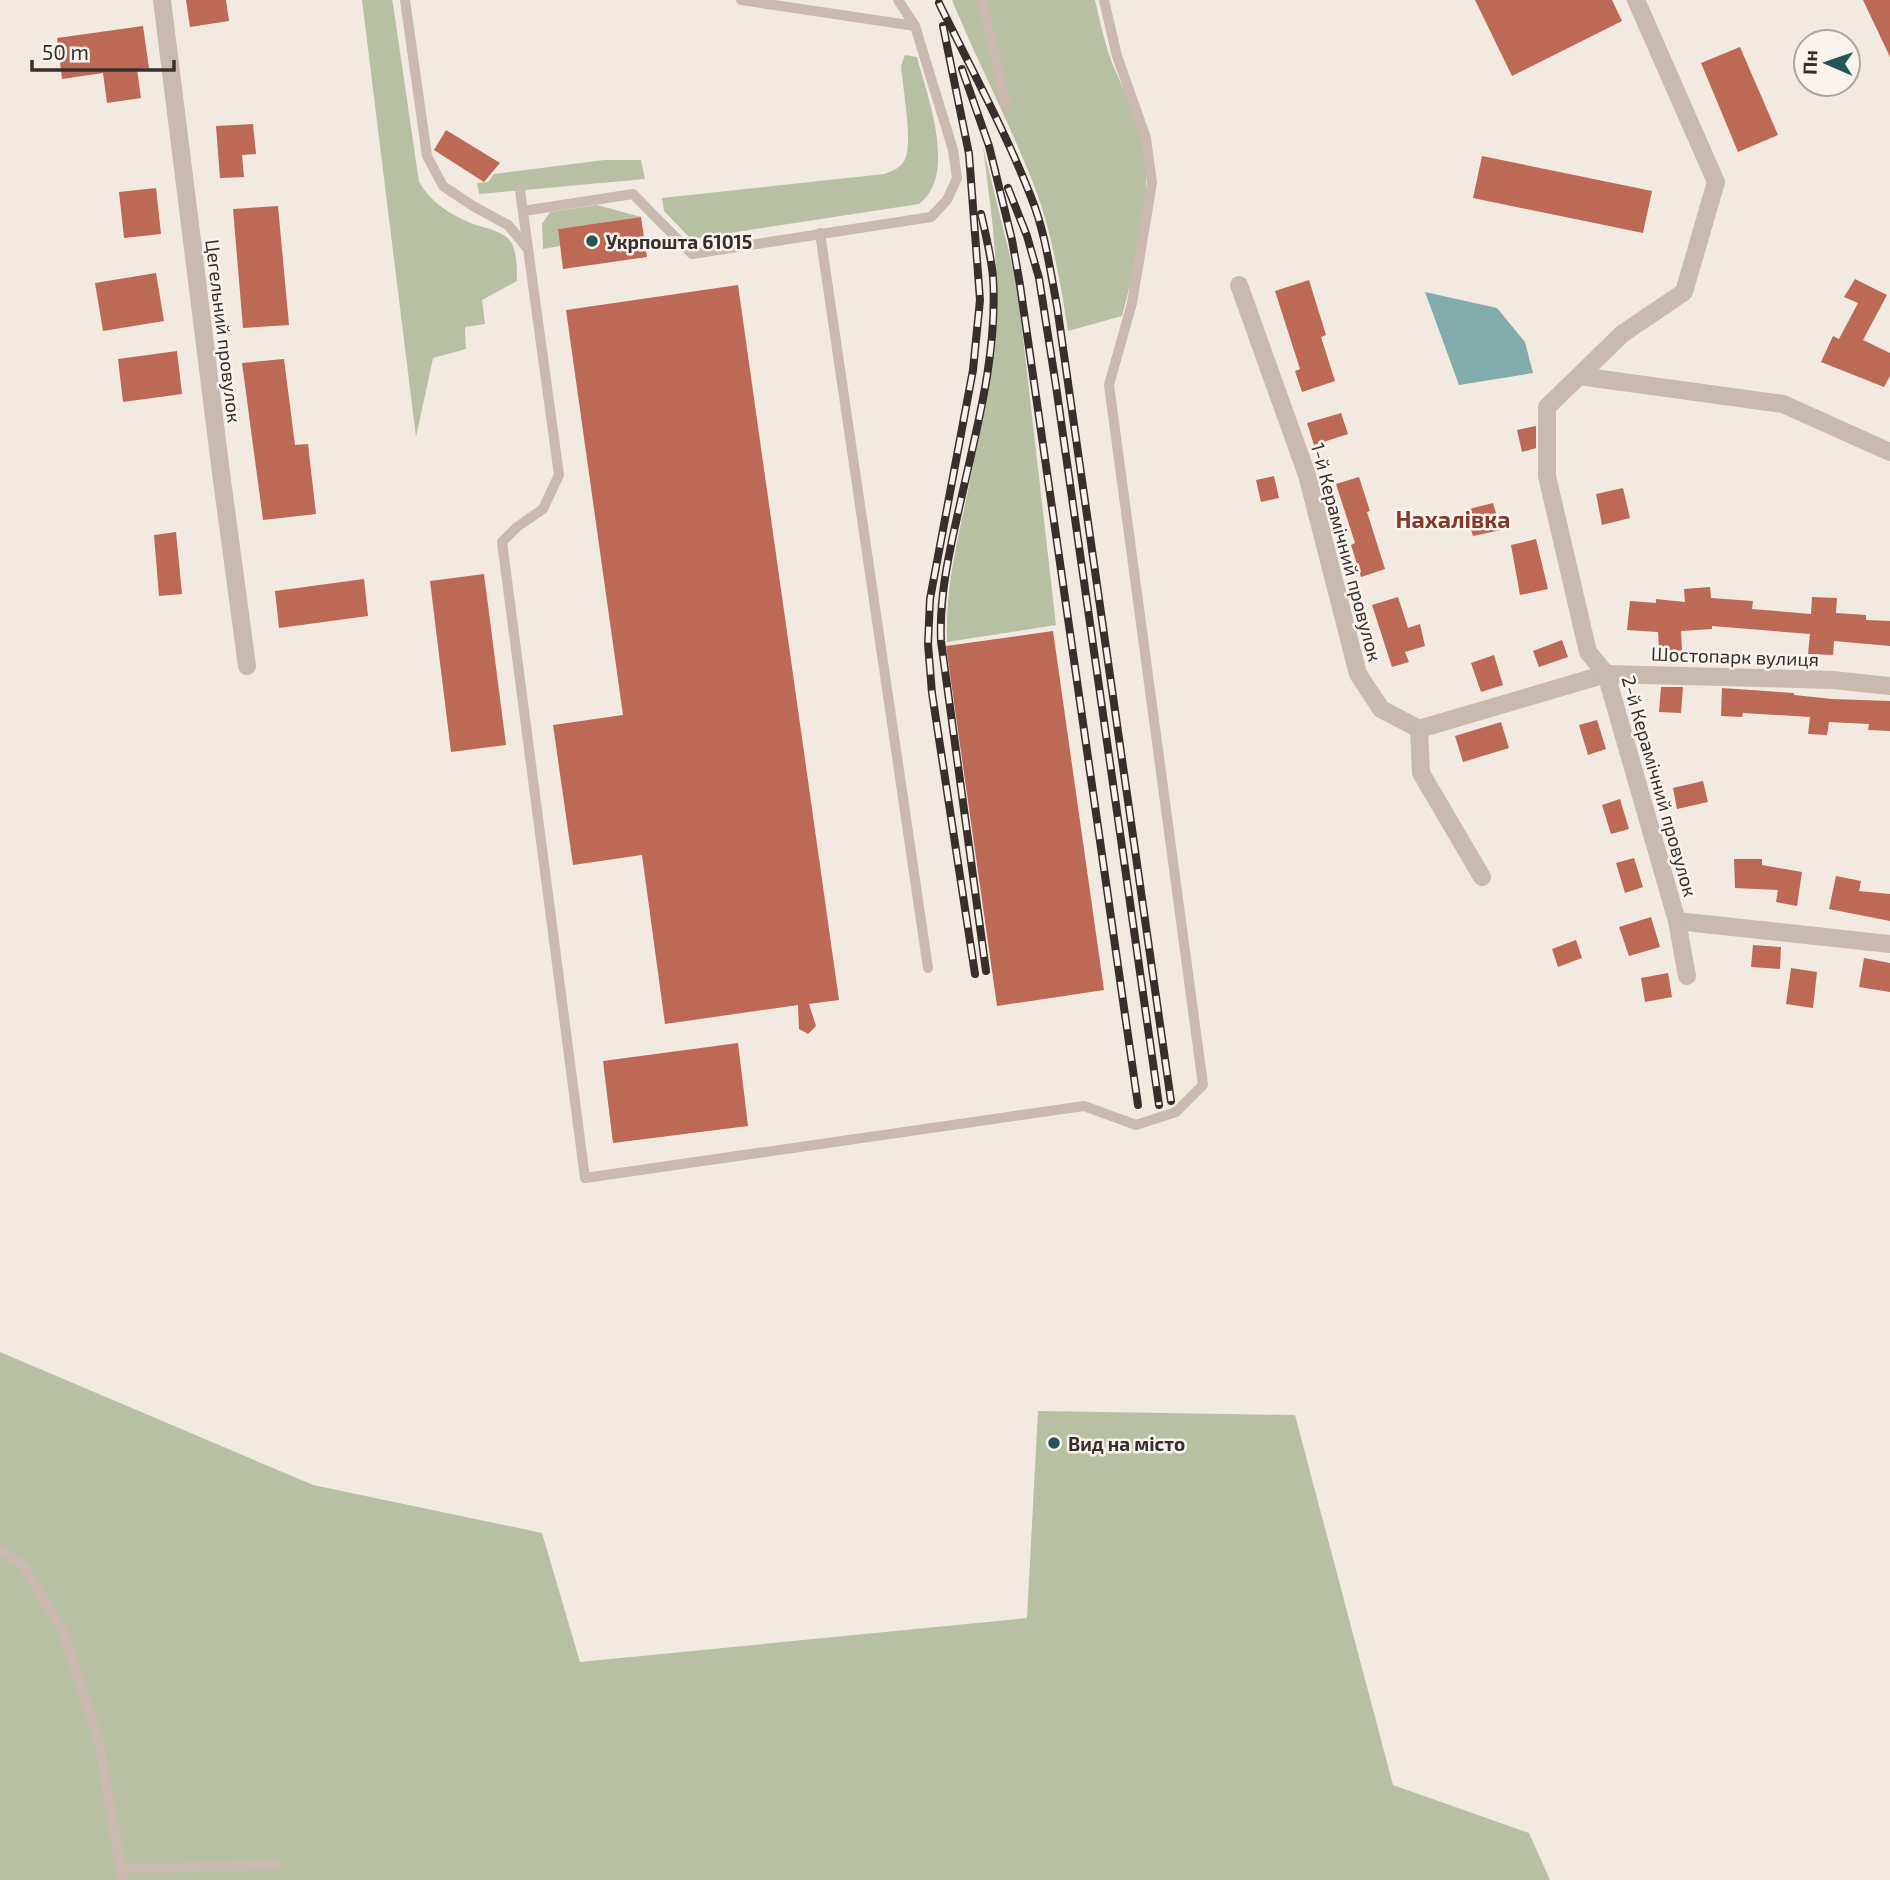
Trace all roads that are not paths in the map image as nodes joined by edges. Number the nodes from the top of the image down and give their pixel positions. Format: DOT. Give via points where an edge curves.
graph roads {
  1 [pos="162,0"];
  2 [pos="405,0"];
  3 [pos="741,0"];
  4 [pos="898,0"];
  5 [pos="982,0"];
  6 [pos="1104,0"];
  7 [pos="1636,0"];
  8 [pos="915,26"];
  9 [pos="1006,105"];
  10 [pos="520,190"];
  11 [pos="523,211"];
  12 [pos="820,233"];
  13 [pos="528,250"];
  14 [pos="1238,285"];
  15 [pos="1578,376"];
  16 [pos="1890,452"];
  17 [pos="247,666"];
  18 [pos="1606,674"];
  19 [pos="1890,686"];
  20 [pos="1419,729"];
  21 [pos="1482,877"];
  22 [pos="1677,921"];
  23 [pos="1890,944"];
  24 [pos="928,968"];
  25 [pos="1687,976"];
  26 [pos="0,1549"];
  27 [pos="278,1865"];
  28 [pos="120,1869"];
  29 [pos="124,1880"];
  1 -- 17 [label="street, Цегельний провулок"];
  2 -- 13 [label="lane" via="427,156 443,186 508,225"];
  3 -- 8 [label="lane"];
  4 -- 8 [label="lane"];
  5 -- 9 [label="lane"];
  6 -- 13 [label="lane" via="1117,56 1146,138 1152,183 1132,303 1109,385 1203,1085 1176,1112 1136,1125 1084,1106 585,1178 502,542 543,509 559,475"];
  7 -- 15 [label="street" via="1716,182 1684,292 1622,334"];
  8 -- 12 [label="lane" via="953,150 957,178 947,200 931,217"];
  10 -- 11 [label="lane"];
  11 -- 12 [label="lane" via="633,194 692,254"];
  11 -- 13 [label="lane"];
  12 -- 24 [label="lane"];
  14 -- 20 [label="street, 1-й Керамічний провулок" via="1307,475 1358,674 1381,709"];
  15 -- 16 [label="street" via="1783,404"];
  15 -- 18 [label="street, 2-й Керамічний провулок" via="1547,407 1546,476 1588,652"];
  18 -- 19 [label="street, Шостопарк вулиця" via="1833,680"];
  18 -- 20 [label="street, Шостопарк вулиця"];
  18 -- 22 [label="street, 2-й Керамічний провулок"];
  20 -- 21 [label="street" via="1421,773"];
  22 -- 23 [label="street"];
  22 -- 25 [label="street, 2-й Керамічний провулок"];
  26 -- 28 [label="lane" via="24,1567 63,1632 99,1744"];
  27 -- 28 [label="lane"];
  28 -- 29 [label="lane"];
}
